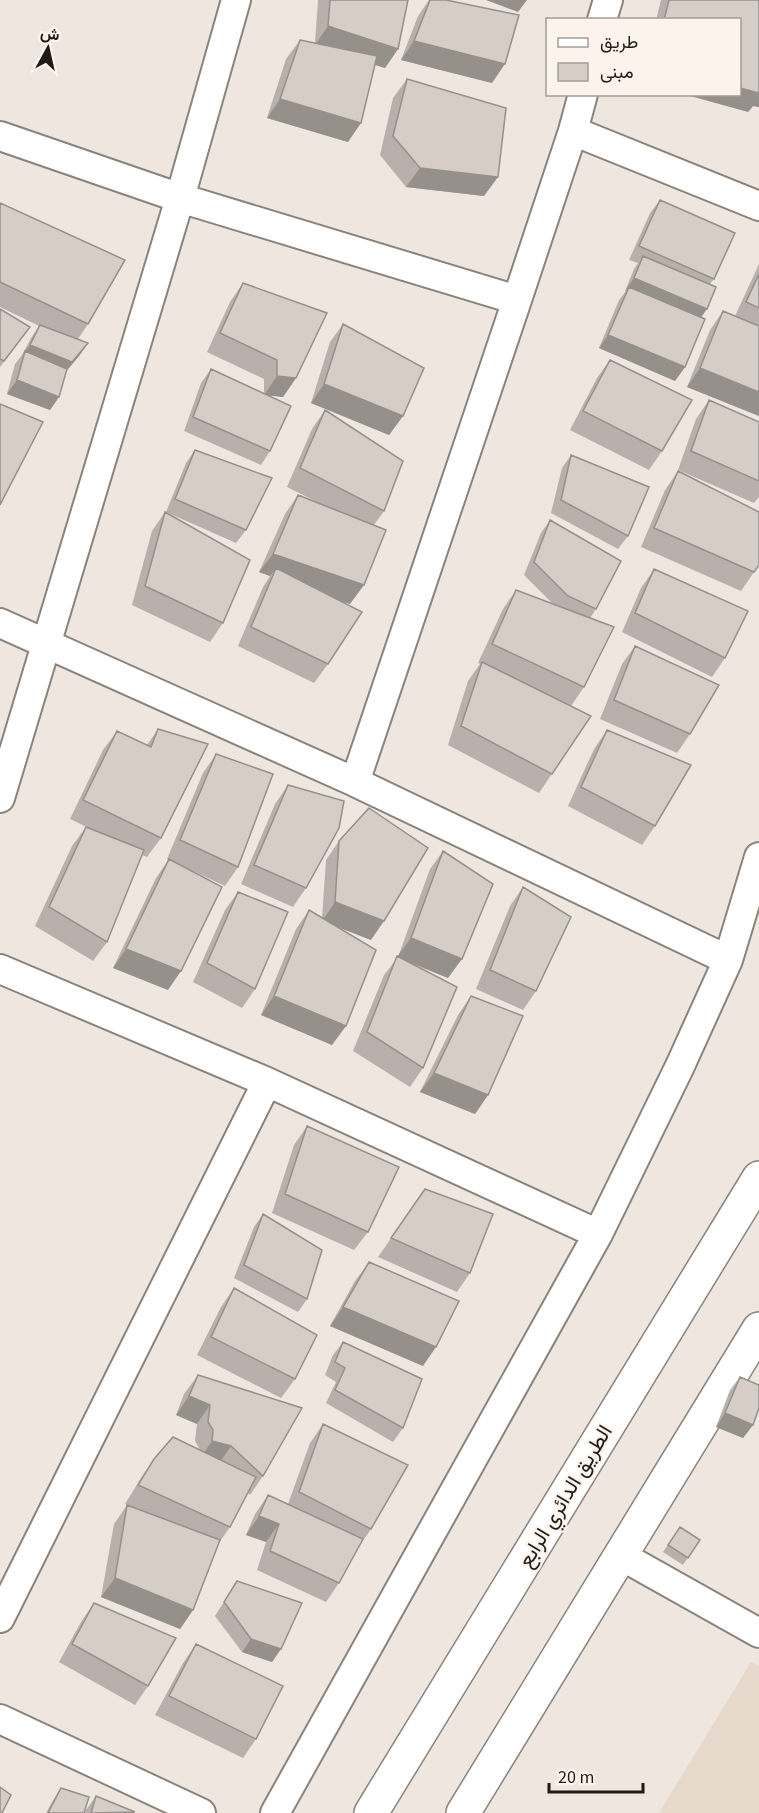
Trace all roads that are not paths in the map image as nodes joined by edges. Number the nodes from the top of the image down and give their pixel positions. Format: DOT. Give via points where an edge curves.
graph roads {
  1 [pos="236,0"];
  2 [pos="608,0"];
  3 [pos="603,18"];
  4 [pos="582,96"];
  5 [pos="573,131"];
  6 [pos="0,136"];
  7 [pos="180,198"];
  8 [pos="759,206"];
  9 [pos="518,300"];
  10 [pos="0,623"];
  11 [pos="45,644"];
  12 [pos="356,782"];
  13 [pos="0,798"];
  14 [pos="759,857"];
  15 [pos="728,960"];
  16 [pos="0,969"];
  17 [pos="267,1082"];
  18 [pos="759,1178"];
  19 [pos="598,1234"];
  20 [pos="759,1329"];
  21 [pos="620,1555"];
  22 [pos="0,1618"];
  23 [pos="759,1633"];
  24 [pos="0,1719"];
  25 [pos="201,1813"];
  26 [pos="276,1813"];
  27 [pos="371,1813"];
  28 [pos="463,1813"];
  1 -- 7 [label="street"];
  2 -- 3 [label="street"];
  4 -- 5 [label="street"];
  5 -- 8 [label="street"];
  5 -- 9 [label="street"];
  6 -- 7 [label="street"];
  7 -- 9 [label="street"];
  7 -- 11 [label="street"];
  9 -- 12 [label="street"];
  10 -- 11 [label="street"];
  11 -- 12 [label="street"];
  11 -- 13 [label="street"];
  12 -- 15 [label="street"];
  14 -- 15 [label="street"];
  15 -- 19 [label="street"];
  16 -- 17 [label="street"];
  17 -- 19 [label="street"];
  17 -- 22 [label="street"];
  18 -- 27 [label="main road, الطريق الدائري الرابع"];
  19 -- 26 [label="street"];
  20 -- 21 [label="main road"];
  21 -- 23 [label="street"];
  21 -- 28 [label="main road"];
  24 -- 25 [label="street"];
}
